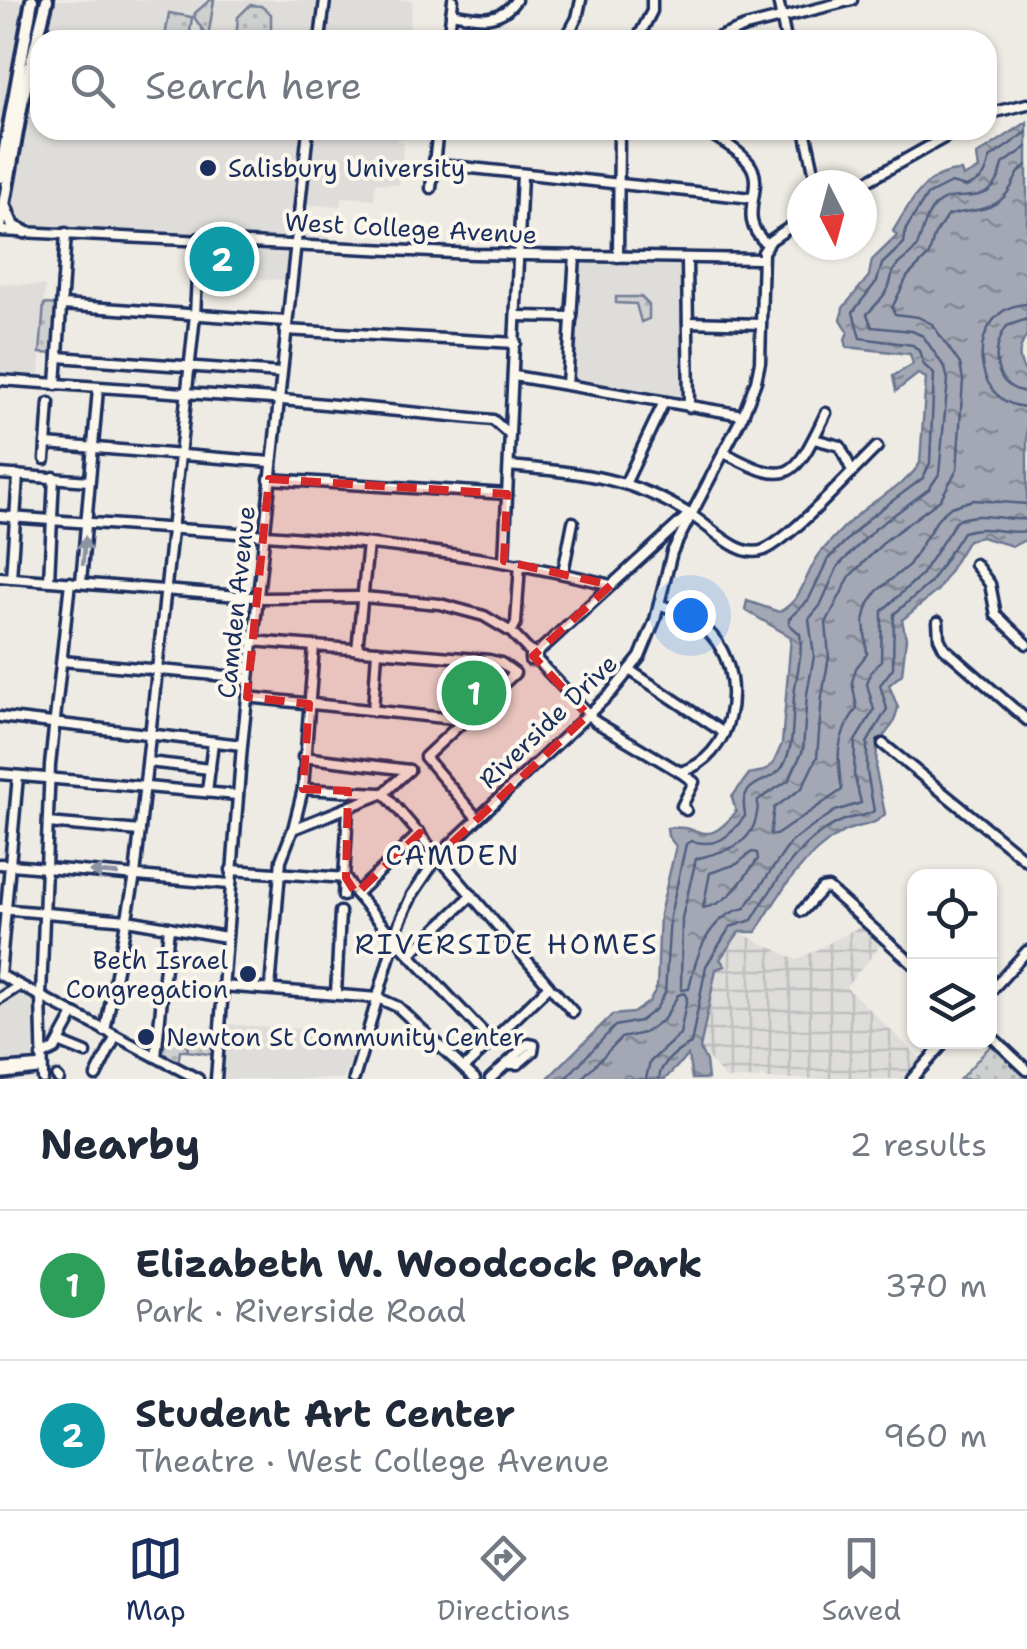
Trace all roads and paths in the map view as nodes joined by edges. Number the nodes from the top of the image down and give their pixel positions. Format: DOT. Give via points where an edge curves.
graph roads {
  1 [pos="32,0"];
  2 [pos="46,0"];
  3 [pos="325,0"];
  4 [pos="453,0"];
  5 [pos="516,0"];
  6 [pos="582,0"];
  7 [pos="652,0"];
  8 [pos="778,0"];
  9 [pos="852,0"];
  10 [pos="451,13"];
  11 [pos="780,17"];
  12 [pos="39,30"];
  13 [pos="321,30"];
  14 [pos="449,30"];
  15 [pos="571,30"];
  16 [pos="643,30"];
  17 [pos="742,30"];
  18 [pos="783,30"];
  19 [pos="30,71"];
  20 [pos="13,97"];
  21 [pos="1027,104"];
  22 [pos="997,110"];
  23 [pos="17,128"];
  24 [pos="307,140"];
  25 [pos="437,140"];
  26 [pos="619,140"];
  27 [pos="717,140"];
  28 [pos="807,140"];
  29 [pos="940,140"];
  30 [pos="434,164"];
  31 [pos="814,170"];
  32 [pos="522,175"];
  33 [pos="877,175"];
  34 [pos="0,178"];
  35 [pos="618,184"];
  36 [pos="431,188"];
  37 [pos="752,198"];
  38 [pos="5,202"];
  39 [pos="0,229"];
  40 [pos="787,230"];
  41 [pos="25,232"];
  42 [pos="66,234"];
  43 [pos="200,238"];
  44 [pos="294,242"];
  45 [pos="767,244"];
  46 [pos="520,255"];
  47 [pos="575,255"];
  48 [pos="618,257"];
  49 [pos="687,258"];
  50 [pos="760,259"];
  51 [pos="62,306"];
  52 [pos="195,315"];
  53 [pos="518,316"];
  54 [pos="572,317"];
  55 [pos="688,322"];
  56 [pos="761,324"];
  57 [pos="285,326"];
  58 [pos="516,343"];
  59 [pos="58,357"];
  60 [pos="189,367"];
  61 [pos="280,373"];
  62 [pos="514,376"];
  63 [pos="0,380"];
  64 [pos="56,385"];
  65 [pos="567,385"];
  66 [pos="98,389"];
  67 [pos="186,395"];
  68 [pos="277,400"];
  69 [pos="664,402"];
  70 [pos="49,403"];
  71 [pos="689,406"];
  72 [pos="511,408"];
  73 [pos="826,413"];
  74 [pos="742,415"];
  75 [pos="493,420"];
  76 [pos="510,434"];
  77 [pos="814,439"];
  78 [pos="46,444"];
  79 [pos="91,447"];
  80 [pos="877,447"];
  81 [pos="723,452"];
  82 [pos="180,456"];
  83 [pos="44,459"];
  84 [pos="271,462"];
  85 [pos="509,466"];
  86 [pos="852,471"];
  87 [pos="0,474"];
  88 [pos="18,475"];
  89 [pos="54,478"];
  90 [pos="269,479"];
  91 [pos="89,480"];
  92 [pos="626,482"];
  93 [pos="507,494"];
  94 [pos="690,514"];
  95 [pos="0,516"];
  96 [pos="16,517"];
  97 [pos="50,521"];
  98 [pos="86,521"];
  99 [pos="573,522"];
  100 [pos="172,528"];
  101 [pos="264,536"];
  102 [pos="368,544"];
  103 [pos="652,548"];
  104 [pos="672,552"];
  105 [pos="504,560"];
  106 [pos="520,564"];
  107 [pos="975,564"];
  108 [pos="563,572"];
  109 [pos="0,577"];
  110 [pos="11,578"];
  111 [pos="49,580"];
  112 [pos="70,582"];
  113 [pos="81,582"];
  114 [pos="611,584"];
  115 [pos="166,590"];
  116 [pos="363,597"];
  117 [pos="257,598"];
  118 [pos="659,604"];
  119 [pos="938,622"];
  120 [pos="510,632"];
  121 [pos="252,641"];
  122 [pos="1027,644"];
  123 [pos="314,646"];
  124 [pos="357,650"];
  125 [pos="377,651"];
  126 [pos="535,655"];
  127 [pos="62,662"];
  128 [pos="158,668"];
  129 [pos="630,672"];
  130 [pos="248,678"];
  131 [pos="247,696"];
  132 [pos="309,704"];
  133 [pos="373,710"];
  134 [pos="588,715"];
  135 [pos="0,716"];
  136 [pos="463,720"];
  137 [pos="1027,720"];
  138 [pos="54,725"];
  139 [pos="724,733"];
  140 [pos="151,736"];
  141 [pos="213,742"];
  142 [pos="242,744"];
  143 [pos="883,744"];
  144 [pos="303,756"];
  145 [pos="148,762"];
  146 [pos="210,769"];
  147 [pos="680,772"];
  148 [pos="0,774"];
  149 [pos="18,776"];
  150 [pos="50,778"];
  151 [pos="146,786"];
  152 [pos="302,789"];
  153 [pos="207,792"];
  154 [pos="384,793"];
  155 [pos="237,796"];
  156 [pos="348,810"];
  157 [pos="686,810"];
  158 [pos="478,818"];
  159 [pos="48,822"];
  160 [pos="293,829"];
  161 [pos="140,831"];
  162 [pos="420,833"];
  163 [pos="438,855"];
  164 [pos="1027,861"];
  165 [pos="5,865"];
  166 [pos="48,868"];
  167 [pos="231,870"];
  168 [pos="279,874"];
  169 [pos="135,876"];
  170 [pos="346,878"];
  171 [pos="230,884"];
  172 [pos="356,894"];
  173 [pos="472,895"];
  174 [pos="343,896"];
  175 [pos="3,909"];
  176 [pos="802,911"];
  177 [pos="45,912"];
  178 [pos="340,912"];
  179 [pos="127,920"];
  180 [pos="169,927"];
  181 [pos="226,937"];
  182 [pos="394,938"];
  183 [pos="1027,952"];
  184 [pos="410,954"];
  185 [pos="908,959"];
  186 [pos="1016,964"];
  187 [pos="1027,973"];
  188 [pos="0,975"];
  189 [pos="997,984"];
  190 [pos="20,986"];
  191 [pos="222,986"];
  192 [pos="551,988"];
  193 [pos="270,989"];
  194 [pos="336,994"];
  195 [pos="41,995"];
  196 [pos="0,998"];
  197 [pos="378,998"];
  198 [pos="572,1012"];
  199 [pos="74,1014"];
  200 [pos="104,1031"];
  201 [pos="116,1036"];
  202 [pos="490,1040"];
  203 [pos="59,1042"];
  204 [pos="997,1042"];
  205 [pos="939,1049"];
  206 [pos="86,1053"];
  207 [pos="41,1056"];
  208 [pos="156,1057"];
  209 [pos="508,1064"];
  210 [pos="464,1068"];
  211 [pos="1027,1070"];
  212 [pos="0,1071"];
  213 [pos="42,1074"];
  214 [pos="96,1076"];
  215 [pos="198,1079"];
  216 [pos="216,1079"];
  217 [pos="354,1079"];
  218 [pos="475,1079"];
  219 [pos="490,1079"];
  220 [pos="912,1079"];
  1 -- 20 [label="main road"];
  2 -- 12 [label="main road"];
  3 -- 13 [label="street"];
  4 -- 10 [label="street"];
  5 -- 10 [label="street" via="495,17"];
  6 -- 15 [label="street"];
  7 -- 16 [label="street"];
  8 -- 11 [label="street"];
  9 -- 11 [label="street"];
  10 -- 14 [label="street"];
  11 -- 17 [label="street"];
  11 -- 18 [label="street"];
  19 -- 23 [label="main road"];
  20 -- 23 [label="main road"];
  20 -- 34 [label="main road"];
  21 -- 22 [label="street"];
  23 -- 38 [label="main road"];
  24 -- 44 [label="street, Camden Avenue"];
  25 -- 30 [label="street"];
  26 -- 35 [label="street"];
  27 -- 37 [label="street" via="749,164 756,178"];
  28 -- 31 [label="street"];
  29 -- 33 [label="street"];
  30 -- 32 [label="street"];
  30 -- 36 [label="street"];
  32 -- 35 [label="street"];
  32 -- 46 [label="street"];
  35 -- 37 [label="street"];
  35 -- 48 [label="street"];
  37 -- 45 [label="street" via="754,228"];
  38 -- 39 [label="main road"];
  38 -- 41 [label="main road" via="13,226"];
  39 -- 41 [label="street, West College Avenue"];
  40 -- 45 [label="street, Riverside Drive"];
  41 -- 42 [label="street, West College Avenue"];
  42 -- 43 [label="street, West College Avenue"];
  42 -- 51 [label="street"];
  43 -- 44 [label="street, West College Avenue"];
  43 -- 52 [label="street"];
  44 -- 46 [label="street, West College Avenue"];
  44 -- 57 [label="street, Camden Avenue"];
  45 -- 50 [label="street, Riverside Drive"];
  46 -- 47 [label="street, West College Avenue"];
  46 -- 53 [label="street"];
  47 -- 48 [label="street, West College Avenue"];
  47 -- 54 [label="street"];
  48 -- 49 [label="street, West College Avenue"];
  49 -- 50 [label="street, West College Avenue"];
  49 -- 55 [label="street"];
  50 -- 56 [label="street, Riverside Drive"];
  51 -- 52 [label="street"];
  51 -- 59 [label="street"];
  52 -- 57 [label="street"];
  52 -- 60 [label="street"];
  53 -- 54 [label="street"];
  53 -- 58 [label="street"];
  54 -- 65 [label="street"];
  55 -- 56 [label="street"];
  55 -- 71 [label="street"];
  56 -- 74 [label="street, Riverside Drive" via="756,381"];
  57 -- 58 [label="street"];
  57 -- 61 [label="street, Camden Avenue"];
  58 -- 62 [label="street"];
  59 -- 60 [label="street"];
  59 -- 64 [label="street"];
  60 -- 61 [label="street"];
  60 -- 67 [label="street"];
  61 -- 68 [label="street, Camden Avenue"];
  62 -- 65 [label="street"];
  62 -- 72 [label="street"];
  63 -- 64 [label="street"];
  64 -- 66 [label="street"];
  65 -- 69 [label="street"];
  66 -- 67 [label="street"];
  66 -- 79 [label="street"];
  67 -- 68 [label="street"];
  67 -- 82 [label="street"];
  68 -- 75 [label="street"];
  68 -- 84 [label="street, Camden Avenue"];
  69 -- 71 [label="street"];
  69 -- 92 [label="street"];
  70 -- 78 [label="street"];
  71 -- 74 [label="street"];
  72 -- 75 [label="street"];
  72 -- 76 [label="street"];
  73 -- 77 [label="street"];
  74 -- 81 [label="street, Riverside Drive"];
  75 -- 76 [label="street"];
  76 -- 85 [label="street"];
  77 -- 81 [label="street" via="795,466 775,474"];
  77 -- 86 [label="street" via="840,446"];
  78 -- 79 [label="street"];
  78 -- 83 [label="street"];
  79 -- 82 [label="street"];
  79 -- 91 [label="street"];
  80 -- 86 [label="street"];
  81 -- 94 [label="street, Riverside Drive"];
  82 -- 84 [label="street"];
  82 -- 100 [label="street"];
  84 -- 90 [label="street, Camden Avenue"];
  85 -- 92 [label="street"];
  85 -- 93 [label="street"];
  86 -- 94 [label="street" via="761,552 745,551"];
  87 -- 88 [label="street"];
  88 -- 89 [label="street"];
  88 -- 96 [label="street"];
  89 -- 91 [label="street"];
  89 -- 97 [label="street"];
  90 -- 93 [label="street"];
  90 -- 101 [label="street, Camden Avenue"];
  91 -- 98 [label="street"];
  92 -- 94 [label="street"];
  93 -- 105 [label="street"];
  94 -- 103 [label="street"];
  94 -- 104 [label="street, Riverside Drive"];
  95 -- 96 [label="street"];
  96 -- 97 [label="street"];
  96 -- 110 [label="street"];
  97 -- 98 [label="street"];
  97 -- 111 [label="street"];
  98 -- 100 [label="street"];
  113 -- 98 [label="street, one-way"];
  99 -- 108 [label="street"];
  100 -- 101 [label="street"];
  100 -- 115 [label="street"];
  101 -- 102 [label="street"];
  101 -- 117 [label="street, Camden Avenue"];
  102 -- 105 [label="street"];
  102 -- 116 [label="street"];
  103 -- 104 [label="street"];
  103 -- 114 [label="street"];
  104 -- 118 [label="street, Riverside Drive"];
  105 -- 106 [label="street"];
  106 -- 108 [label="street"];
  106 -- 120 [label="street"];
  107 -- 122 [label="street" via="990,584 996,616"];
  108 -- 114 [label="street"];
  109 -- 110 [label="street"];
  110 -- 111 [label="street"];
  111 -- 112 [label="street"];
  112 -- 113 [label="street"];
  112 -- 127 [label="street"];
  113 -- 115 [label="street"];
  114 -- 126 [label="street"];
  115 -- 117 [label="street"];
  115 -- 128 [label="street"];
  116 -- 117 [label="street"];
  116 -- 120 [label="street" via="459,607"];
  116 -- 124 [label="street"];
  117 -- 121 [label="street, Camden Avenue"];
  118 -- 129 [label="street, Riverside Drive"];
  118 -- 139 [label="street" via="696,621 726,658 732,704"];
  119 -- 137 [label="street" via="944,648"];
  120 -- 126 [label="street"];
  121 -- 123 [label="street"];
  121 -- 130 [label="street, Camden Avenue"];
  123 -- 124 [label="street"];
  123 -- 132 [label="street"];
  124 -- 125 [label="street"];
  125 -- 133 [label="street"];
  125 -- 136 [label="street" via="495,661 515,673"];
  126 -- 134 [label="street"];
  127 -- 128 [label="street"];
  127 -- 138 [label="street"];
  128 -- 130 [label="street"];
  128 -- 140 [label="street"];
  129 -- 134 [label="street, Riverside Drive"];
  129 -- 139 [label="street"];
  130 -- 131 [label="street, Camden Avenue"];
  131 -- 132 [label="street"];
  131 -- 142 [label="street, Camden Avenue"];
  132 -- 133 [label="street"];
  132 -- 144 [label="street"];
  133 -- 136 [label="street"];
  134 -- 147 [label="street"];
  134 -- 158 [label="street, Riverside Drive"];
  135 -- 138 [label="street"];
  136 -- 158 [label="street" via="425,757"];
  138 -- 140 [label="street"];
  138 -- 150 [label="street"];
  139 -- 147 [label="street" via="705,760"];
  140 -- 141 [label="street"];
  140 -- 145 [label="street"];
  141 -- 142 [label="street"];
  141 -- 146 [label="street"];
  142 -- 155 [label="street, Camden Avenue"];
  143 -- 164 [label="street"];
  144 -- 152 [label="street"];
  144 -- 154 [label="street" via="409,770"];
  145 -- 146 [label="street"];
  145 -- 151 [label="street"];
  146 -- 153 [label="street"];
  147 -- 157 [label="street" via="694,782"];
  148 -- 149 [label="street"];
  149 -- 150 [label="street"];
  149 -- 165 [label="street"];
  150 -- 151 [label="street"];
  150 -- 159 [label="street"];
  151 -- 153 [label="street"];
  151 -- 161 [label="street"];
  152 -- 154 [label="street"];
  152 -- 160 [label="street"];
  153 -- 155 [label="street"];
  154 -- 156 [label="street"];
  154 -- 162 [label="street"];
  155 -- 167 [label="street, Camden Avenue"];
  156 -- 160 [label="street"];
  156 -- 170 [label="street"];
  158 -- 163 [label="street, Riverside Drive"];
  159 -- 161 [label="street"];
  159 -- 166 [label="street"];
  160 -- 168 [label="street"];
  161 -- 169 [label="street"];
  162 -- 163 [label="street"];
  162 -- 172 [label="street"];
  163 -- 173 [label="street"];
  163 -- 182 [label="street, Riverside Drive"];
  165 -- 166 [label="street"];
  165 -- 175 [label="street"];
  169 -- 166 [label="street, one-way"];
  166 -- 177 [label="street"];
  167 -- 168 [label="street"];
  167 -- 171 [label="street, Camden Avenue"];
  168 -- 170 [label="street"];
  168 -- 193 [label="street"];
  169 -- 171 [label="street"];
  169 -- 179 [label="street"];
  170 -- 172 [label="street"];
  170 -- 174 [label="street"];
  171 -- 181 [label="street, Camden Avenue"];
  172 -- 182 [label="street"];
  173 -- 184 [label="street"];
  173 -- 192 [label="street"];
  175 -- 177 [label="street"];
  175 -- 188 [label="street"];
  176 -- 185 [label="street" via="828,888"];
  177 -- 179 [label="street"];
  177 -- 195 [label="street"];
  178 -- 194 [label="street"];
  179 -- 180 [label="street"];
  179 -- 200 [label="street"];
  180 -- 181 [label="street"];
  180 -- 208 [label="street"];
  181 -- 191 [label="street, Camden Avenue"];
  182 -- 184 [label="street"];
  182 -- 197 [label="street, Riverside Drive"];
  183 -- 186 [label="street"];
  184 -- 202 [label="street"];
  186 -- 187 [label="street"];
  186 -- 189 [label="street"];
  188 -- 190 [label="street"];
  190 -- 195 [label="street"];
  190 -- 196 [label="street"];
  191 -- 193 [label="street"];
  191 -- 216 [label="street, Camden Avenue"];
  192 -- 198 [label="street"];
  192 -- 202 [label="street"];
  193 -- 194 [label="street"];
  194 -- 197 [label="street"];
  195 -- 199 [label="street"];
  195 -- 207 [label="street"];
  197 -- 210 [label="street" via="398,1006"];
  197 -- 217 [label="street, Riverside Drive"];
  199 -- 200 [label="street"];
  199 -- 203 [label="street"];
  200 -- 201 [label="street"];
  201 -- 208 [label="street"];
  201 -- 214 [label="street"];
  202 -- 210 [label="street"];
  203 -- 206 [label="street"];
  203 -- 207 [label="street"];
  204 -- 211 [label="street"];
  205 -- 220 [label="street"];
  207 -- 213 [label="street"];
  208 -- 215 [label="street"];
  209 -- 219 [label="street"];
  210 -- 218 [label="street"];
  212 -- 213 [label="street" via="38,1066"];
}
